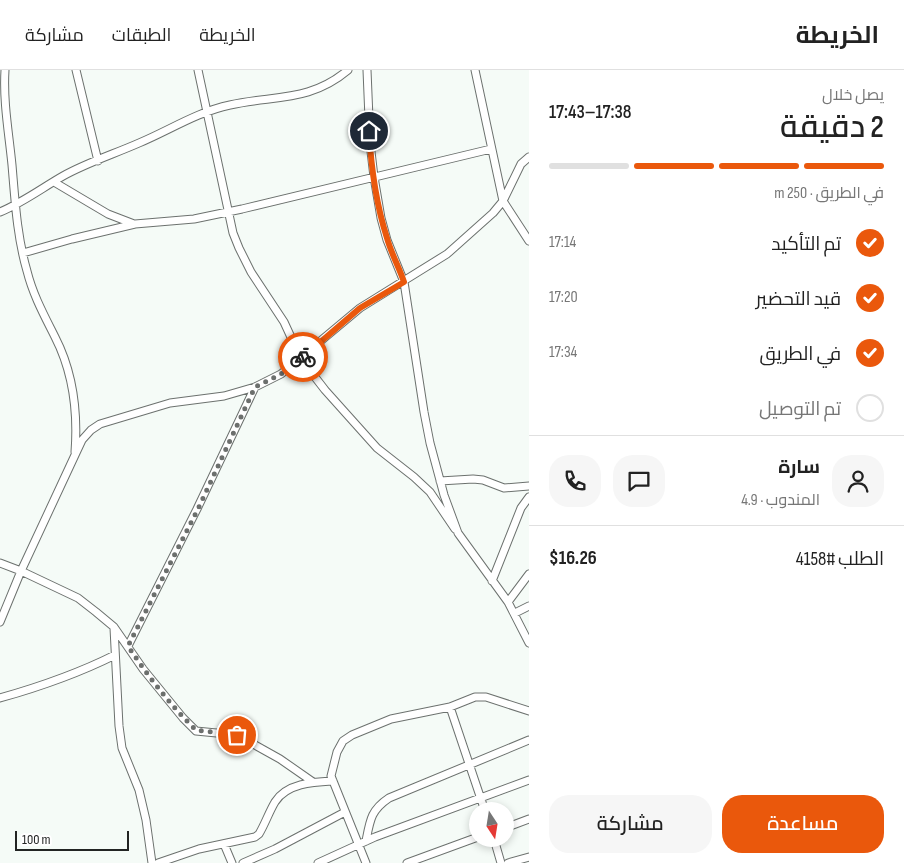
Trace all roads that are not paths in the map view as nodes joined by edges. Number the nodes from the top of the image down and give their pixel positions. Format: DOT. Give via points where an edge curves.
graph roads {
  1 [pos="6,70"];
  2 [pos="76,70"];
  3 [pos="198,70"];
  4 [pos="348,70"];
  5 [pos="367,70"];
  6 [pos="476,70"];
  7 [pos="207,111"];
  8 [pos="491,149"];
  9 [pos="529,157"];
  10 [pos="98,161"];
  11 [pos="374,177"];
  12 [pos="54,182"];
  13 [pos="503,202"];
  14 [pos="16,204"];
  15 [pos="0,212"];
  16 [pos="229,212"];
  17 [pos="135,224"];
  18 [pos="529,241"];
  19 [pos="22,253"];
  20 [pos="404,282"];
  21 [pos="301,359"];
  22 [pos="255,387"];
  23 [pos="75,455"];
  24 [pos="440,481"];
  25 [pos="529,486"];
  26 [pos="529,497"];
  27 [pos="458,533"];
  28 [pos="0,564"];
  29 [pos="21,571"];
  30 [pos="529,574"];
  31 [pos="492,581"];
  32 [pos="508,602"];
  33 [pos="529,606"];
  34 [pos="515,613"];
  35 [pos="0,622"];
  36 [pos="114,628"];
  37 [pos="529,643"];
  38 [pos="128,646"];
  39 [pos="115,655"];
  40 [pos="0,698"];
  41 [pos="450,707"];
  42 [pos="529,711"];
  43 [pos="529,740"];
  44 [pos="470,764"];
  45 [pos="529,780"];
  46 [pos="333,781"];
  47 [pos="313,782"];
  48 [pos="481,798"];
  49 [pos="482,802"];
  50 [pos="345,812"];
  51 [pos="529,819"];
  52 [pos="514,825"];
  53 [pos="469,840"];
  54 [pos="366,841"];
  55 [pos="224,844"];
  56 [pos="358,844"];
  57 [pos="497,848"];
  58 [pos="529,857"];
  59 [pos="152,863"];
  60 [pos="158,863"];
  61 [pos="232,863"];
  62 [pos="243,863"];
  63 [pos="318,863"];
  64 [pos="366,863"];
  65 [pos="407,863"];
  66 [pos="502,863"];
  67 [pos="508,863"];
  1 -- 14 [label="street" via="5,101"];
  2 -- 10 [label="street"];
  3 -- 7 [label="street"];
  4 -- 7 [label="street" via="317,90"];
  5 -- 11 [label="street"];
  6 -- 8 [label="street"];
  7 -- 10 [label="street"];
  7 -- 16 [label="street"];
  8 -- 11 [label="street"];
  8 -- 13 [label="street"];
  9 -- 13 [label="street" via="514,176"];
  10 -- 12 [label="street"];
  11 -- 16 [label="street"];
  11 -- 20 [label="street" via="387,240"];
  12 -- 14 [label="street"];
  12 -- 17 [label="street" via="108,214"];
  13 -- 18 [label="street"];
  13 -- 20 [label="street" via="447,254"];
  14 -- 15 [label="street"];
  14 -- 19 [label="street"];
  16 -- 17 [label="street" via="194,219"];
  16 -- 21 [label="street" via="238,248 284,322"];
  17 -- 19 [label="street"];
  19 -- 23 [label="street" via="41,312 56,338 73,386 77,418"];
  20 -- 21 [label="street" via="360,308"];
  20 -- 24 [label="street" via="424,412"];
  21 -- 22 [label="street"];
  21 -- 27 [label="street" via="377,448 430,492"];
  22 -- 23 [label="street" via="224,396 170,403 106,421 91,430"];
  22 -- 38 [label="street" via="198,509"];
  23 -- 29 [label="street"];
  24 -- 25 [label="street" via="473,479 504,488"];
  24 -- 27 [label="street"];
  26 -- 31 [label="street"];
  27 -- 31 [label="street"];
  28 -- 29 [label="street"];
  29 -- 35 [label="street"];
  29 -- 36 [label="street" via="78,598"];
  30 -- 32 [label="street"];
  31 -- 32 [label="street"];
  32 -- 34 [label="street"];
  33 -- 34 [label="street"];
  34 -- 37 [label="street"];
  36 -- 38 [label="street"];
  36 -- 39 [label="street"];
  38 -- 47 [label="street" via="167,700 196,730 237,735"];
  39 -- 40 [label="street"];
  39 -- 59 [label="street" via="122,748 139,790"];
  41 -- 42 [label="street" via="475,697 486,697"];
  41 -- 44 [label="street"];
  41 -- 46 [label="street" via="391,719 352,735 343,741 337,752 331,776"];
  43 -- 44 [label="street"];
  44 -- 48 [label="street"];
  44 -- 54 [label="street" via="379,804 371,817"];
  45 -- 48 [label="street"];
  46 -- 47 [label="street"];
  46 -- 50 [label="street"];
  47 -- 55 [label="street" via="291,788 276,799 255,837"];
  48 -- 49 [label="street"];
  48 -- 54 [label="street"];
  50 -- 56 [label="street"];
  50 -- 62 [label="street"];
  51 -- 52 [label="street"];
  53 -- 65 [label="street"];
  54 -- 56 [label="street"];
  55 -- 60 [label="street"];
  55 -- 61 [label="street"];
  56 -- 63 [label="street"];
  56 -- 64 [label="street"];
  57 -- 66 [label="street"];
  58 -- 67 [label="street"];
}
